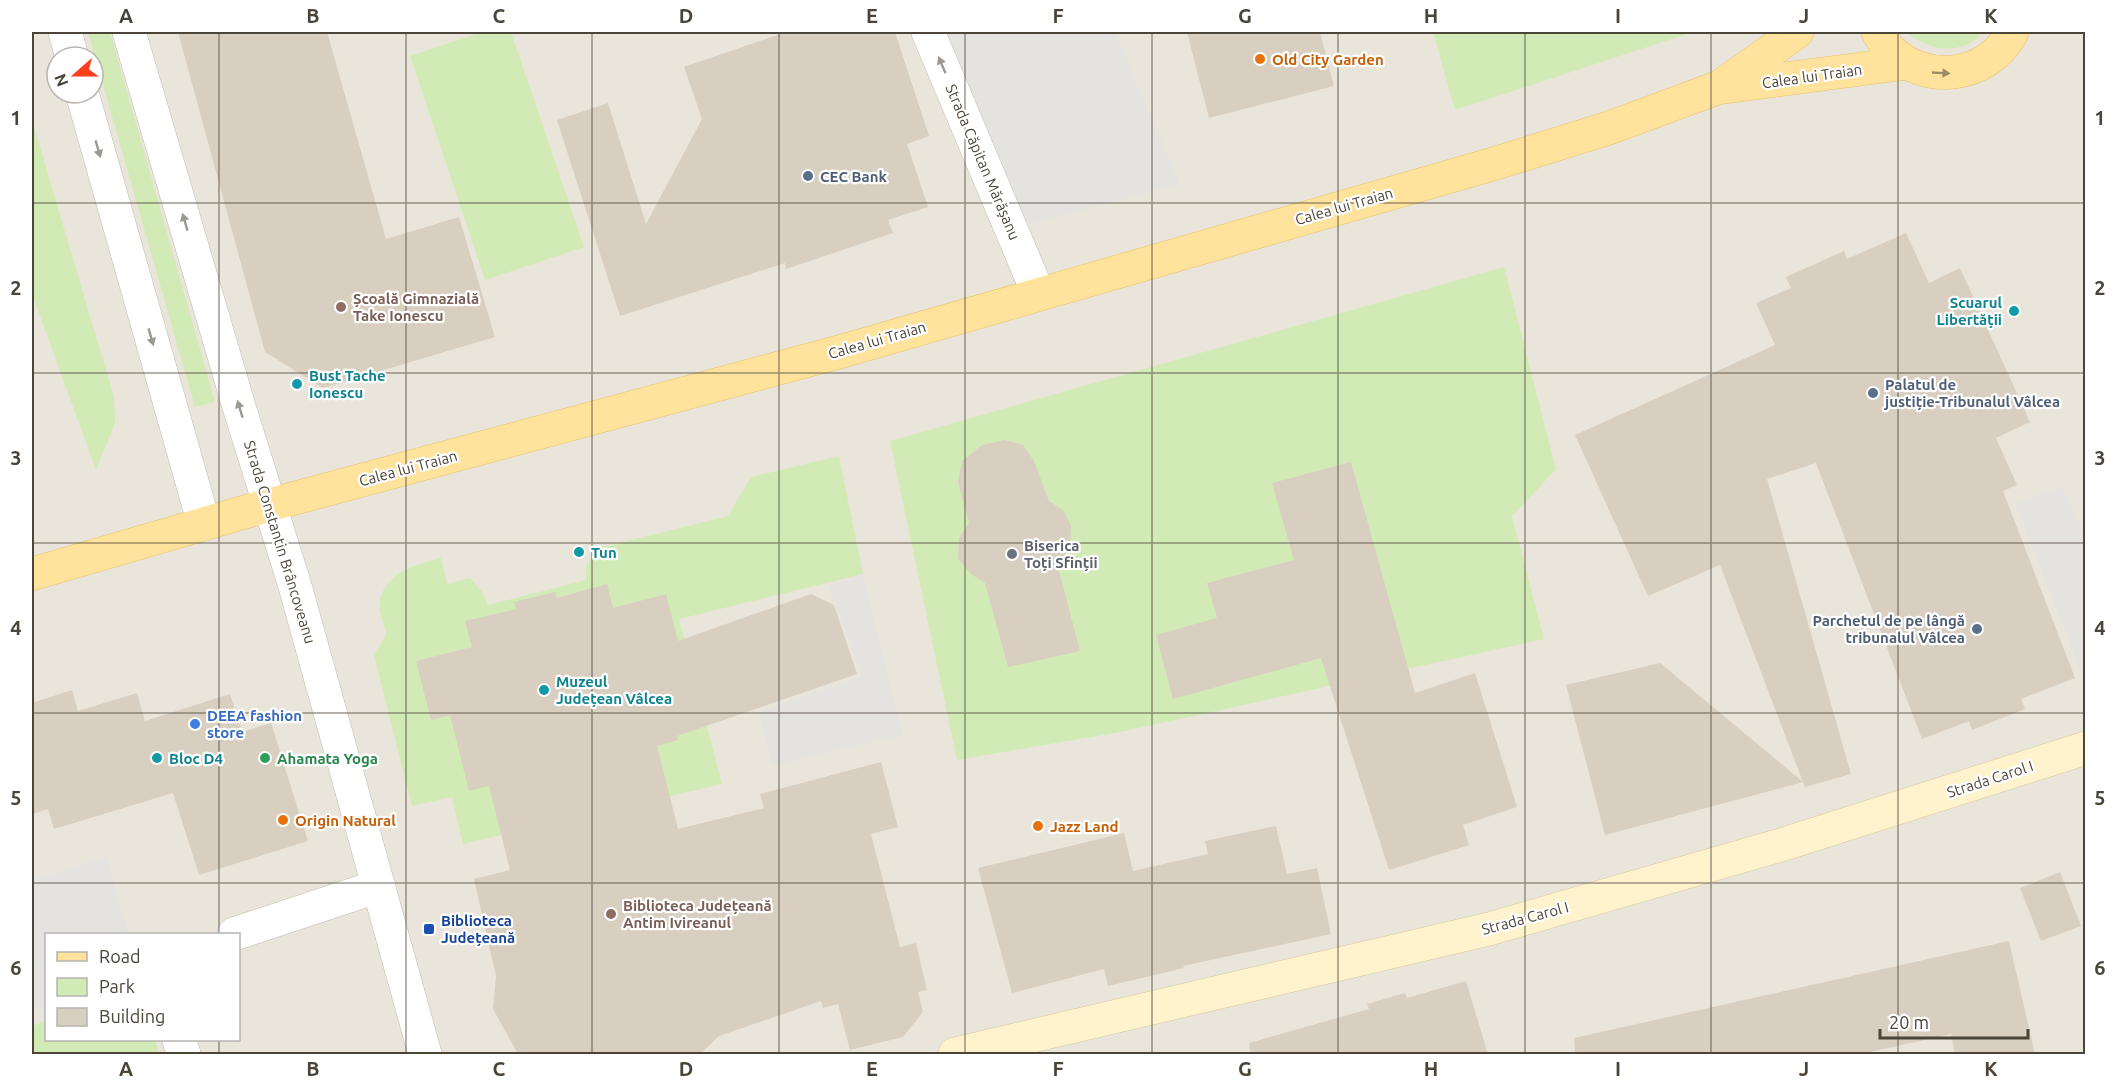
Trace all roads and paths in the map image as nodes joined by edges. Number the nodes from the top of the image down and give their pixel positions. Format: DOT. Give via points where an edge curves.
graph roads {
  1 [pos="129,32"];
  2 [pos="928,32"];
  3 [pos="1797,32"];
  4 [pos="1878,32"];
  5 [pos="2012,32"];
  6 [pos="1907,63"];
  7 [pos="1717,88"];
  8 [pos="85,105"];
  9 [pos="1038,293"];
  10 [pos="269,506"];
  11 [pos="204,524"];
  12 [pos="32,574"];
  13 [pos="2085,748"];
  14 [pos="379,886"];
  15 [pos="237,933"];
  16 [pos="971,1052"];
  17 [pos="425,1054"];
  10 -- 1 [label="street, Strada Constantin Brâncoveanu, one-way"];
  9 -- 2 [label="street, Strada Căpitan Mărășanu, one-way"];
  3 -- 7 [label="main road, Calea lui Traian"];
  4 -- 6 [label="main road" via="1887,47"];
  6 -- 5 [label="main road, one-way" via="1927,72 1950,74 1972,69 1991,58"];
  6 -- 7 [label="main road, Calea lui Traian"];
  7 -- 9 [label="main road, Calea lui Traian" via="1609,128 1494,164"];
  8 -- 11 [label="street, one-way"];
  9 -- 10 [label="main road, Calea lui Traian" via="827,355"];
  10 -- 11 [label="main road, Calea lui Traian"];
  10 -- 14 [label="street, Strada Constantin Brâncoveanu" via="299,597"];
  11 -- 12 [label="main road, Calea lui Traian"];
  13 -- 16 [label="street, Strada Carol I" via="1784,844 1489,929"];
  14 -- 15 [label="street"];
  14 -- 17 [label="street, Strada Constantin Brâncoveanu"];
}
